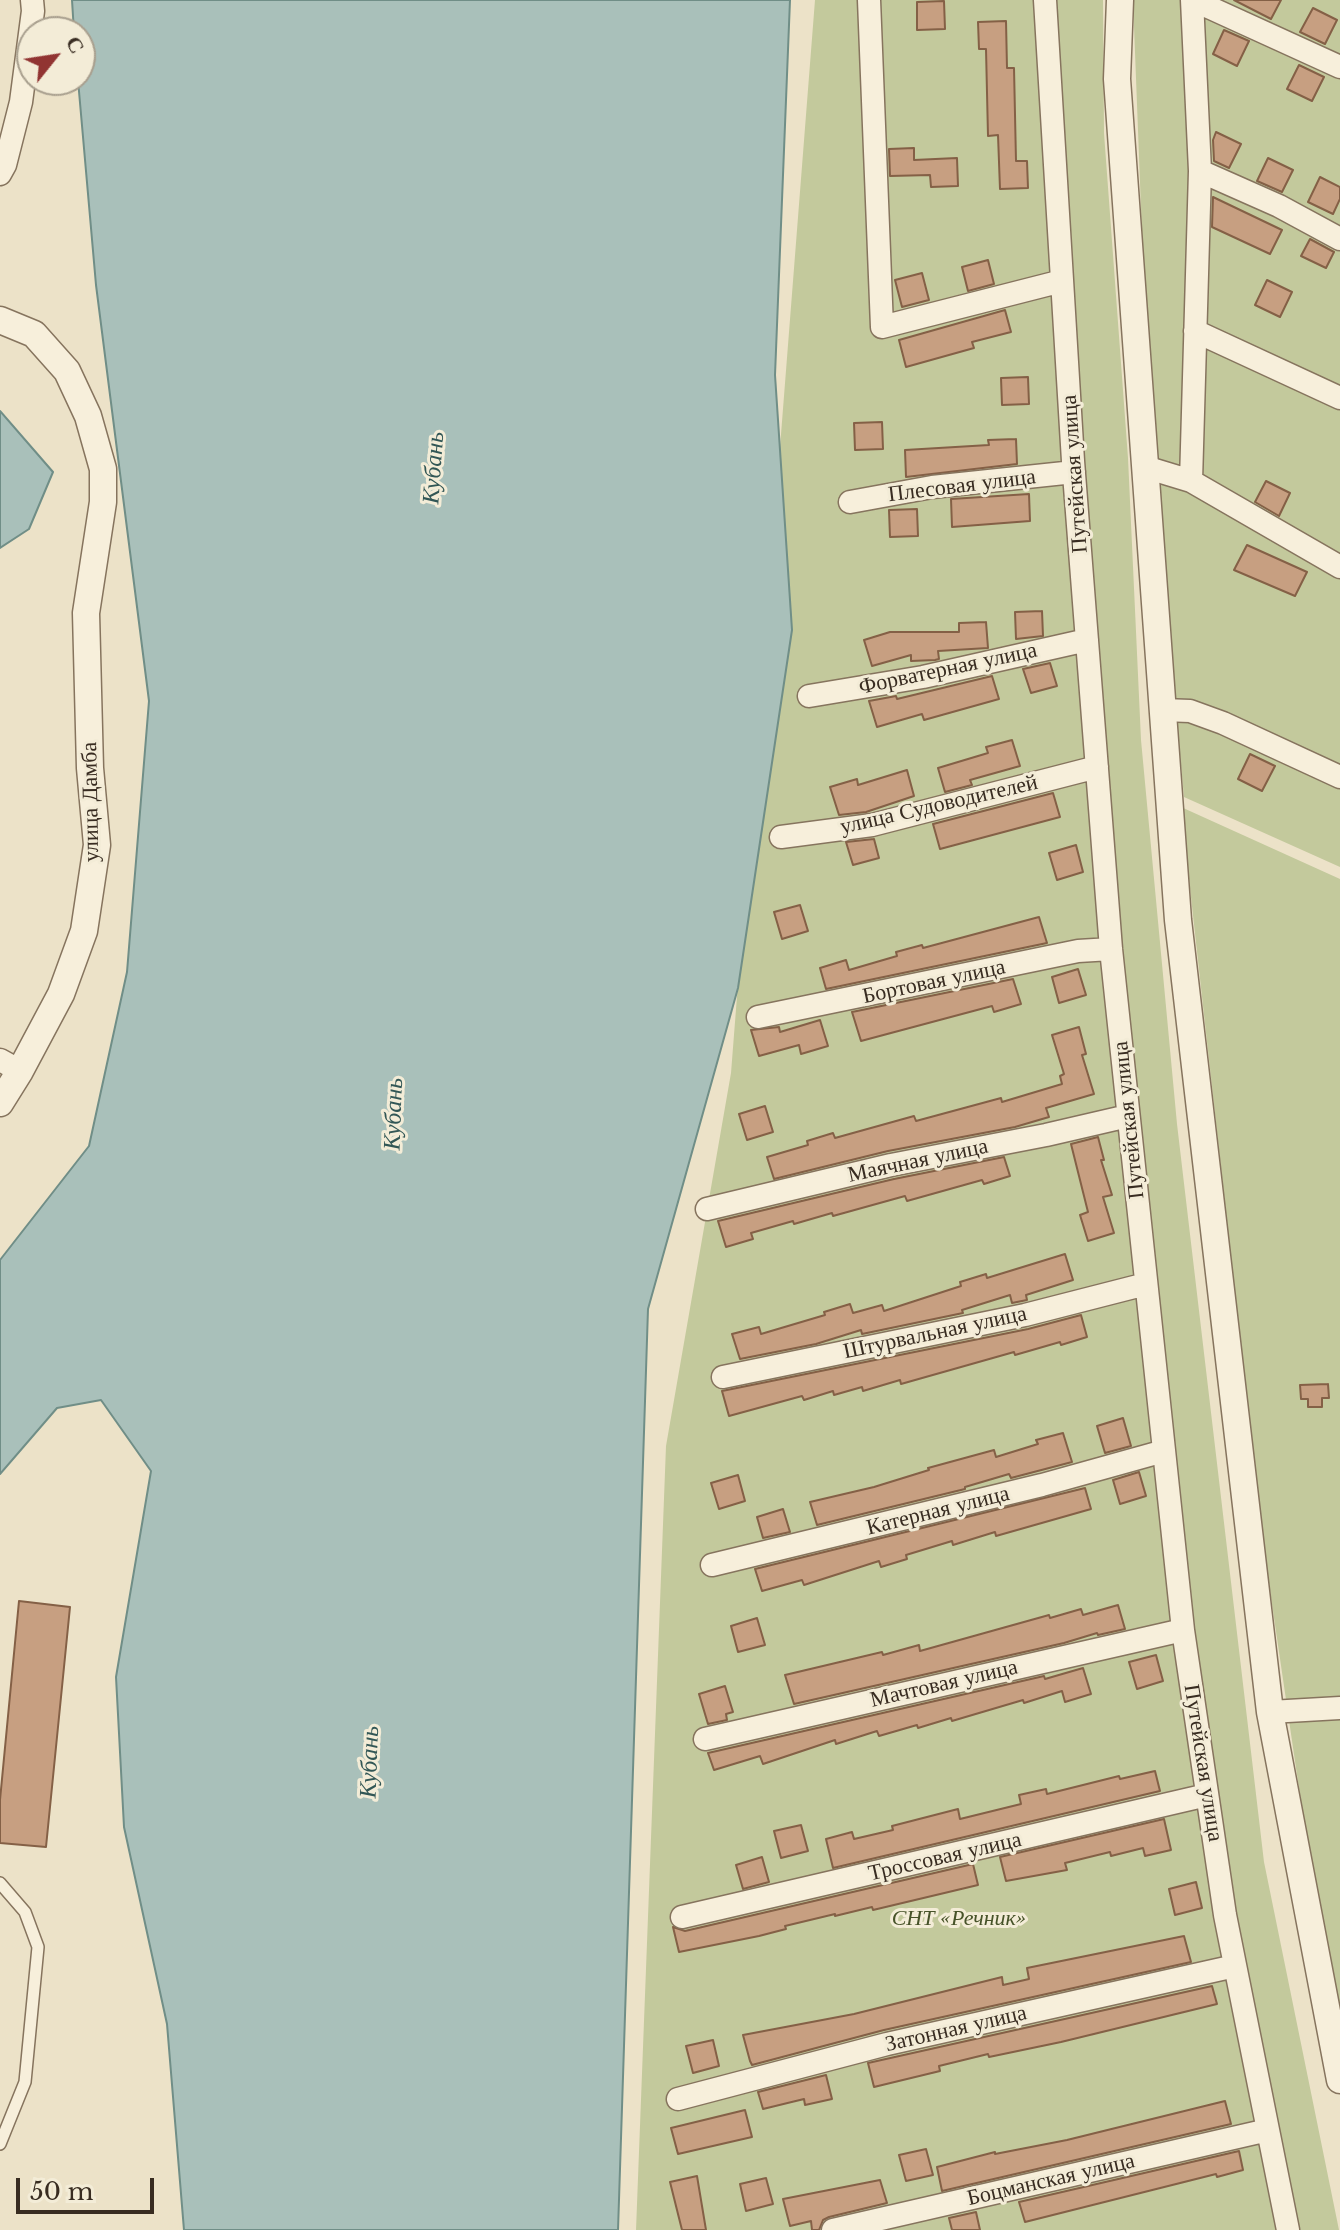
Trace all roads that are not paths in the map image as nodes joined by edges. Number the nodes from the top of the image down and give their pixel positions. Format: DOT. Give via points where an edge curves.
graph roads {
  1 [pos="32,0"];
  2 [pos="869,0"];
  3 [pos="1045,0"];
  4 [pos="1120,0"];
  5 [pos="1193,0"];
  6 [pos="1340,67"];
  7 [pos="1200,171"];
  8 [pos="0,174"];
  9 [pos="1340,239"];
  10 [pos="1062,281"];
  11 [pos="0,320"];
  12 [pos="1195,331"];
  13 [pos="1340,398"];
  14 [pos="1145,467"];
  15 [pos="1074,472"];
  16 [pos="1191,481"];
  17 [pos="850,502"];
  18 [pos="1340,567"];
  19 [pos="1087,640"];
  20 [pos="809,696"];
  21 [pos="1163,710"];
  22 [pos="1097,767"];
  23 [pos="1340,777"];
  24 [pos="781,837"];
  25 [pos="1111,949"];
  26 [pos="758,1017"];
  27 [pos="10,1065"];
  28 [pos="0,1103"];
  29 [pos="1128,1116"];
  30 [pos="707,1209"];
  31 [pos="1146,1284"];
  32 [pos="723,1377"];
  33 [pos="1164,1451"];
  34 [pos="712,1565"];
  35 [pos="1183,1630"];
  36 [pos="1340,1708"];
  37 [pos="1270,1712"];
  38 [pos="705,1739"];
  39 [pos="1207,1795"];
  40 [pos="0,1883"];
  41 [pos="682,1917"];
  42 [pos="1235,1966"];
  43 [pos="1340,2080"];
  44 [pos="678,2099"];
  45 [pos="1268,2130"];
  46 [pos="0,2144"];
  47 [pos="833,2230"];
  48 [pos="1288,2230"];
  1 -- 8 [label="street" via="21,102"];
  2 -- 10 [label="street" via="882,327"];
  3 -- 10 [label="street, Путейская улица"];
  4 -- 14 [label="street" via="1117,79"];
  5 -- 6 [label="street"];
  5 -- 7 [label="street"];
  7 -- 9 [label="street"];
  7 -- 12 [label="street"];
  10 -- 15 [label="street, Путейская улица"];
  11 -- 27 [label="street, улица Дамба" via="34,334 67,371 88,416 103,469 86,613 97,845 84,931 61,994"];
  12 -- 13 [label="street"];
  12 -- 16 [label="street"];
  14 -- 16 [label="street"];
  14 -- 21 [label="street"];
  15 -- 17 [label="street, Плесовая улица"];
  15 -- 19 [label="street, Путейская улица"];
  16 -- 18 [label="street"];
  19 -- 20 [label="street, Форватерная улица"];
  19 -- 22 [label="street, Путейская улица"];
  21 -- 23 [label="street" via="1190,711 1223,723"];
  21 -- 37 [label="street" via="1178,920"];
  22 -- 24 [label="street, улица Судоводителей" via="872,825"];
  22 -- 25 [label="street, Путейская улица"];
  25 -- 26 [label="street, Бортовая улица" via="1078,951"];
  25 -- 29 [label="street, Путейская улица"];
  27 -- 28 [label="street, улица Дамба"];
  29 -- 30 [label="street, Маячная улица"];
  29 -- 31 [label="street, Путейская улица"];
  31 -- 32 [label="street, Штурвальная улица" via="1025,1315"];
  31 -- 33 [label="street, Путейская улица"];
  33 -- 34 [label="street, Катерная улица"];
  33 -- 35 [label="street, Путейская улица"];
  35 -- 38 [label="street, Мачтовая улица"];
  35 -- 39 [label="street, Путейская улица"];
  36 -- 37 [label="street"];
  37 -- 43 [label="street"];
  39 -- 41 [label="street, Троссовая улица"];
  39 -- 42 [label="street, Путейская улица"];
  40 -- 46 [label="lane" via="25,1912 38,1947 25,2082"];
  42 -- 44 [label="street, Затонная улица" via="887,2044"];
  42 -- 45 [label="street, Путейская улица"];
  45 -- 47 [label="street, Боцманская улица"];
  45 -- 48 [label="street, Путейская улица"];
}
